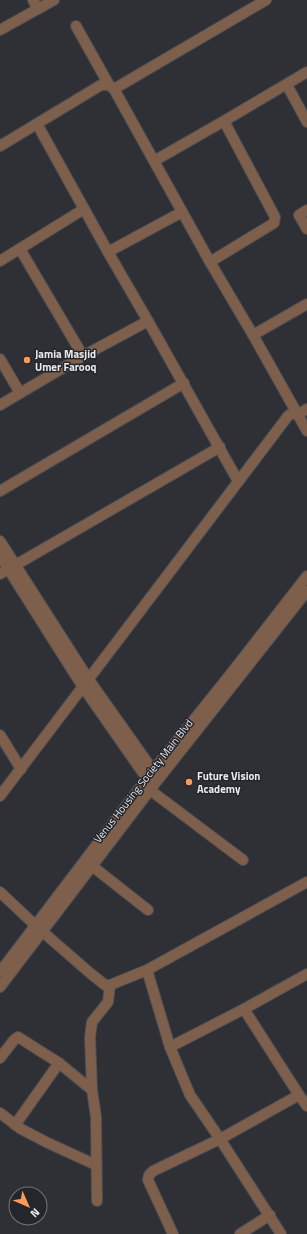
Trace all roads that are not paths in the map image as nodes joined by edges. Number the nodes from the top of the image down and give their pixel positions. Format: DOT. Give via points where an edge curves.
graph roads {
  1 [pos="54,0"];
  2 [pos="266,0"];
  3 [pos="36,4"];
  4 [pos="76,26"];
  5 [pos="0,30"];
  6 [pos="307,72"];
  7 [pos="287,85"];
  8 [pos="111,87"];
  9 [pos="224,121"];
  10 [pos="307,122"];
  11 [pos="37,124"];
  12 [pos="0,146"];
  13 [pos="154,161"];
  14 [pos="84,209"];
  15 [pos="307,210"];
  16 [pos="182,212"];
  17 [pos="307,229"];
  18 [pos="20,249"];
  19 [pos="108,252"];
  20 [pos="0,261"];
  21 [pos="210,262"];
  22 [pos="307,304"];
  23 [pos="148,321"];
  24 [pos="253,335"];
  25 [pos="83,356"];
  26 [pos="0,359"];
  27 [pos="184,383"];
  28 [pos="20,393"];
  29 [pos="0,405"];
  30 [pos="307,408"];
  31 [pos="296,413"];
  32 [pos="307,431"];
  33 [pos="220,447"];
  34 [pos="238,481"];
  35 [pos="0,491"];
  36 [pos="0,541"];
  37 [pos="0,556"];
  38 [pos="8,569"];
  39 [pos="306,581"];
  40 [pos="307,591"];
  41 [pos="86,684"];
  42 [pos="0,735"];
  43 [pos="21,768"];
  44 [pos="152,781"];
  45 [pos="0,796"];
  46 [pos="243,860"];
  47 [pos="89,863"];
  48 [pos="307,882"];
  49 [pos="0,892"];
  50 [pos="148,910"];
  51 [pos="39,929"];
  52 [pos="147,970"];
  53 [pos="0,972"];
  54 [pos="307,974"];
  55 [pos="110,985"];
  56 [pos="0,987"];
  57 [pos="244,1009"];
  58 [pos="170,1047"];
  59 [pos="0,1058"];
  60 [pos="59,1063"];
  61 [pos="92,1090"];
  62 [pos="299,1095"];
  63 [pos="307,1106"];
  64 [pos="0,1113"];
  65 [pos="15,1125"];
  66 [pos="220,1139"];
  67 [pos="96,1164"];
  68 [pos="97,1202"];
  69 [pos="270,1216"];
  70 [pos="174,1234"];
  71 [pos="240,1234"];
  72 [pos="282,1234"];
  1 -- 3 [label="street"];
  2 -- 8 [label="street"];
  3 -- 5 [label="street"];
  4 -- 8 [label="street"];
  6 -- 7 [label="street"];
  7 -- 9 [label="street"];
  7 -- 10 [label="street"];
  8 -- 11 [label="street" via="102,85"];
  8 -- 13 [label="street"];
  9 -- 13 [label="street"];
  9 -- 21 [label="street" via="275,217 274,223"];
  11 -- 12 [label="street"];
  11 -- 14 [label="street"];
  13 -- 16 [label="street"];
  14 -- 18 [label="street"];
  14 -- 19 [label="street"];
  15 -- 17 [label="street" via="299,215"];
  16 -- 19 [label="street"];
  16 -- 21 [label="street"];
  18 -- 20 [label="street"];
  18 -- 25 [label="street"];
  19 -- 23 [label="street"];
  21 -- 24 [label="street"];
  22 -- 24 [label="street"];
  23 -- 25 [label="street"];
  23 -- 27 [label="street"];
  24 -- 31 [label="street"];
  25 -- 28 [label="street"];
  26 -- 28 [label="street"];
  27 -- 33 [label="street"];
  27 -- 35 [label="street"];
  28 -- 29 [label="street"];
  30 -- 31 [label="street"];
  31 -- 32 [label="street"];
  31 -- 34 [label="street" via="288,416"];
  33 -- 34 [label="street"];
  33 -- 38 [label="street"];
  34 -- 41 [label="street"];
  36 -- 38 [label="street"];
  37 -- 38 [label="street"];
  38 -- 41 [label="street"];
  39 -- 44 [label="street, Venus Housing Society Main Blvd"];
  40 -- 44 [label="street, Venus Housing Society Main Blvd"];
  41 -- 43 [label="street"];
  41 -- 44 [label="street"];
  42 -- 43 [label="street"];
  43 -- 45 [label="street"];
  44 -- 46 [label="street"];
  44 -- 47 [label="street, Venus Housing Society Main Blvd"];
  47 -- 50 [label="street"];
  47 -- 51 [label="street, Venus Housing Society Main Blvd"];
  48 -- 52 [label="street"];
  49 -- 51 [label="street"];
  51 -- 53 [label="street, Venus Housing Society Main Blvd"];
  51 -- 55 [label="street" via="105,985"];
  51 -- 56 [label="street, Venus Housing Society Main Blvd"];
  52 -- 55 [label="street"];
  52 -- 58 [label="street"];
  54 -- 57 [label="street"];
  55 -- 61 [label="street" via="108,1002 92,1022"];
  57 -- 58 [label="street"];
  57 -- 62 [label="street"];
  58 -- 66 [label="street" via="190,1095"];
  59 -- 60 [label="street" via="18,1037"];
  60 -- 61 [label="street"];
  60 -- 65 [label="street"];
  61 -- 67 [label="street" via="96,1117"];
  62 -- 63 [label="street"];
  62 -- 66 [label="street"];
  64 -- 65 [label="street"];
  65 -- 67 [label="street"];
  66 -- 69 [label="street"];
  66 -- 70 [label="street" via="149,1175 148,1180"];
  67 -- 68 [label="street"];
  69 -- 71 [label="street"];
  69 -- 72 [label="street"];
}
